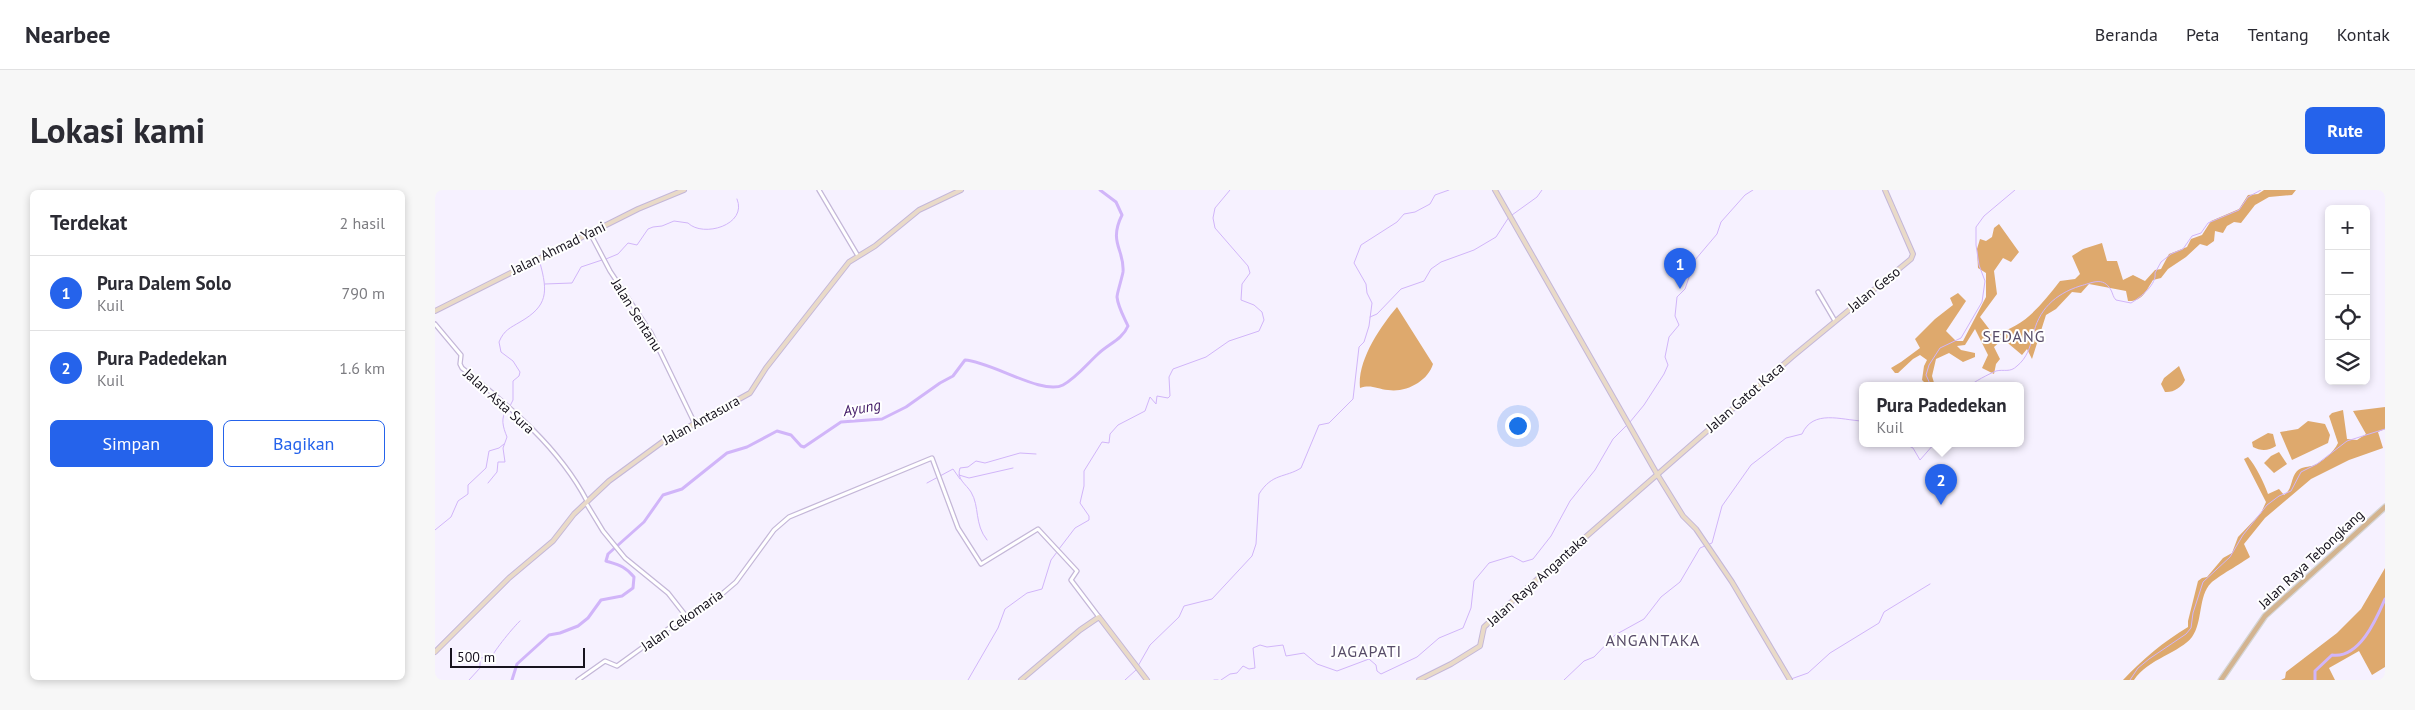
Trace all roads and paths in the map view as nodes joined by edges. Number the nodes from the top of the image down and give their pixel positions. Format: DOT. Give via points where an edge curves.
graph roads {
  1 [pos="684,190"];
  2 [pos="819,190"];
  3 [pos="961,190"];
  4 [pos="1495,190"];
  5 [pos="1885,190"];
  6 [pos="589,233"];
  7 [pos="858,256"];
  8 [pos="1818,292"];
  9 [pos="435,311"];
  10 [pos="1835,321"];
  11 [pos="435,324"];
  12 [pos="695,424"];
  13 [pos="1657,474"];
  14 [pos="587,502"];
  15 [pos="2385,507"];
  16 [pos="686,616"];
  17 [pos="1099,617"];
  18 [pos="435,652"];
  19 [pos="579,680"];
  20 [pos="1021,680"];
  21 [pos="1147,680"];
  22 [pos="1419,680"];
  23 [pos="1790,680"];
  24 [pos="2221,680"];
  1 -- 6 [label="main road, Jalan Ahmad Yani"];
  2 -- 7 [label="street"];
  3 -- 7 [label="main road, Jalan Antasura" via="919,210"];
  4 -- 13 [label="main road"];
  5 -- 10 [label="main road, Jalan Geso" via="1913,256"];
  6 -- 9 [label="main road, Jalan Ahmad Yani"];
  6 -- 12 [label="street, Jalan Sentanu" via="651,333"];
  7 -- 12 [label="main road, Jalan Antasura" via="845,267 751,391"];
  8 -- 10 [label="street"];
  10 -- 13 [label="main road, Jalan Gatot Kaca"];
  11 -- 14 [label="street, Jalan Asta Sura" via="461,355 462,368 513,410 556,457"];
  12 -- 14 [label="main road, Jalan Antasura" via="651,449"];
  13 -- 22 [label="main road, Jalan Raya Angantaka" via="1485,626 1480,646"];
  13 -- 23 [label="main road" via="1745,603"];
  14 -- 16 [label="street, Jalan Asta Sura" via="613,544 632,564 668,592"];
  14 -- 18 [label="main road, Jalan Antasura" via="573,514 553,541 509,578"];
  15 -- 24 [label="main road, Jalan Raya Tebongkang" via="2265,616"];
  16 -- 17 [label="street, Jalan Cekomaria" via="709,605 740,579 774,530 788,518 932,458 955,522 982,565 1037,529 1077,571 1070,579"];
  16 -- 19 [label="street, Jalan Cekomaria" via="617,666 605,661"];
  17 -- 20 [label="main road"];
  17 -- 21 [label="main road"];
}
